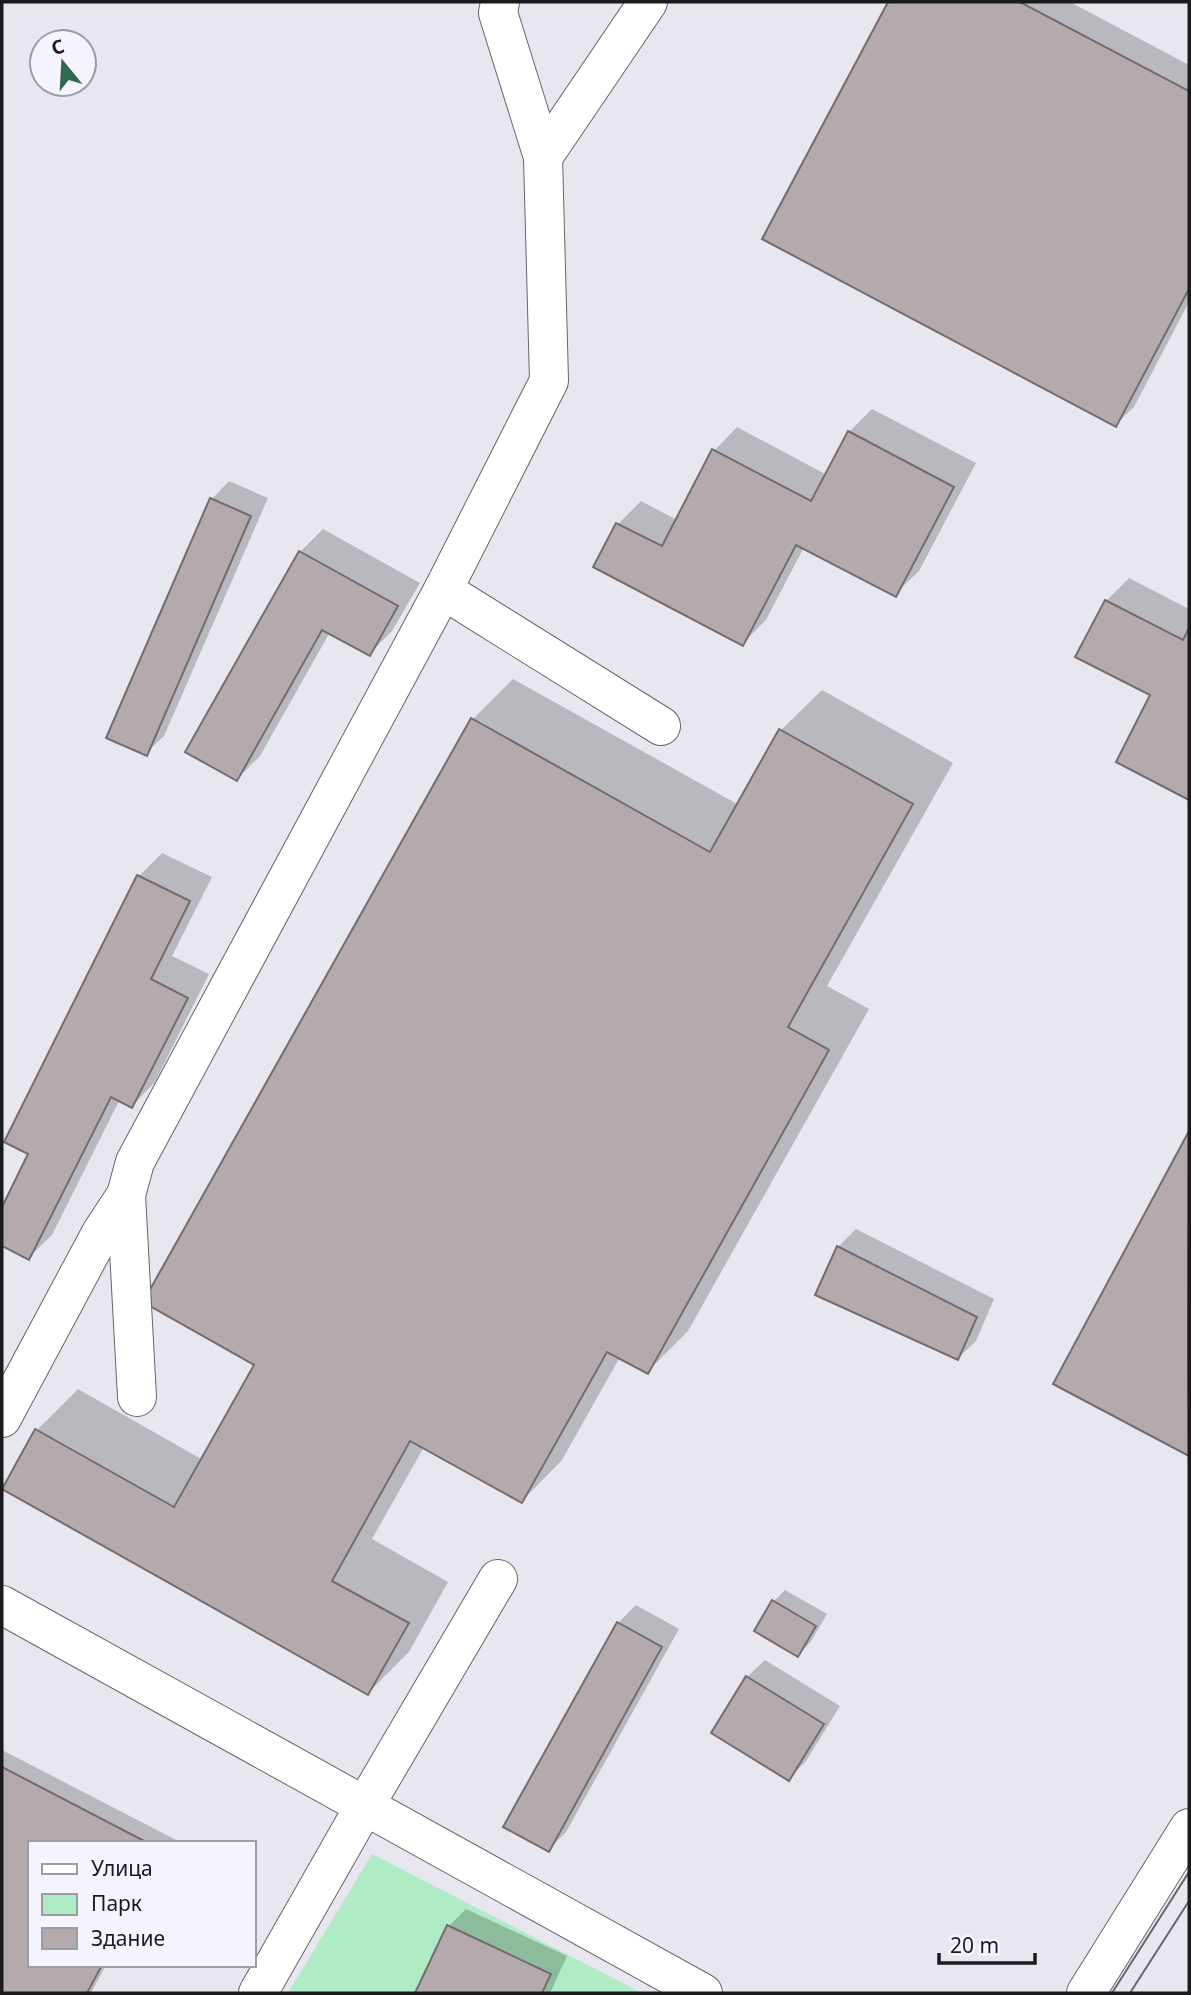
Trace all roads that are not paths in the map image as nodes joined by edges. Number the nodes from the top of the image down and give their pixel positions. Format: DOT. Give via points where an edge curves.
graph roads {
  1 [pos="500,2"];
  2 [pos="648,2"];
  3 [pos="543,157"];
  4 [pos="443,590"];
  5 [pos="661,726"];
  6 [pos="126,1195"];
  7 [pos="137,1397"];
  8 [pos="2,1418"];
  9 [pos="498,1579"];
  10 [pos="2,1605"];
  11 [pos="364,1807"];
  12 [pos="1189,1828"];
  13 [pos="258,1993"];
  14 [pos="703,1993"];
  15 [pos="1086,1993"];
  1 -- 3 [label="main road" via="498,13"];
  2 -- 3 [label="main road"];
  3 -- 4 [label="main road" via="549,381"];
  4 -- 5 [label="main road"];
  4 -- 6 [label="main road" via="141,1149"];
  6 -- 7 [label="main road"];
  6 -- 8 [label="main road"];
  9 -- 11 [label="main road"];
  10 -- 11 [label="main road"];
  11 -- 13 [label="main road"];
  11 -- 14 [label="main road"];
  12 -- 15 [label="main road"];
}
